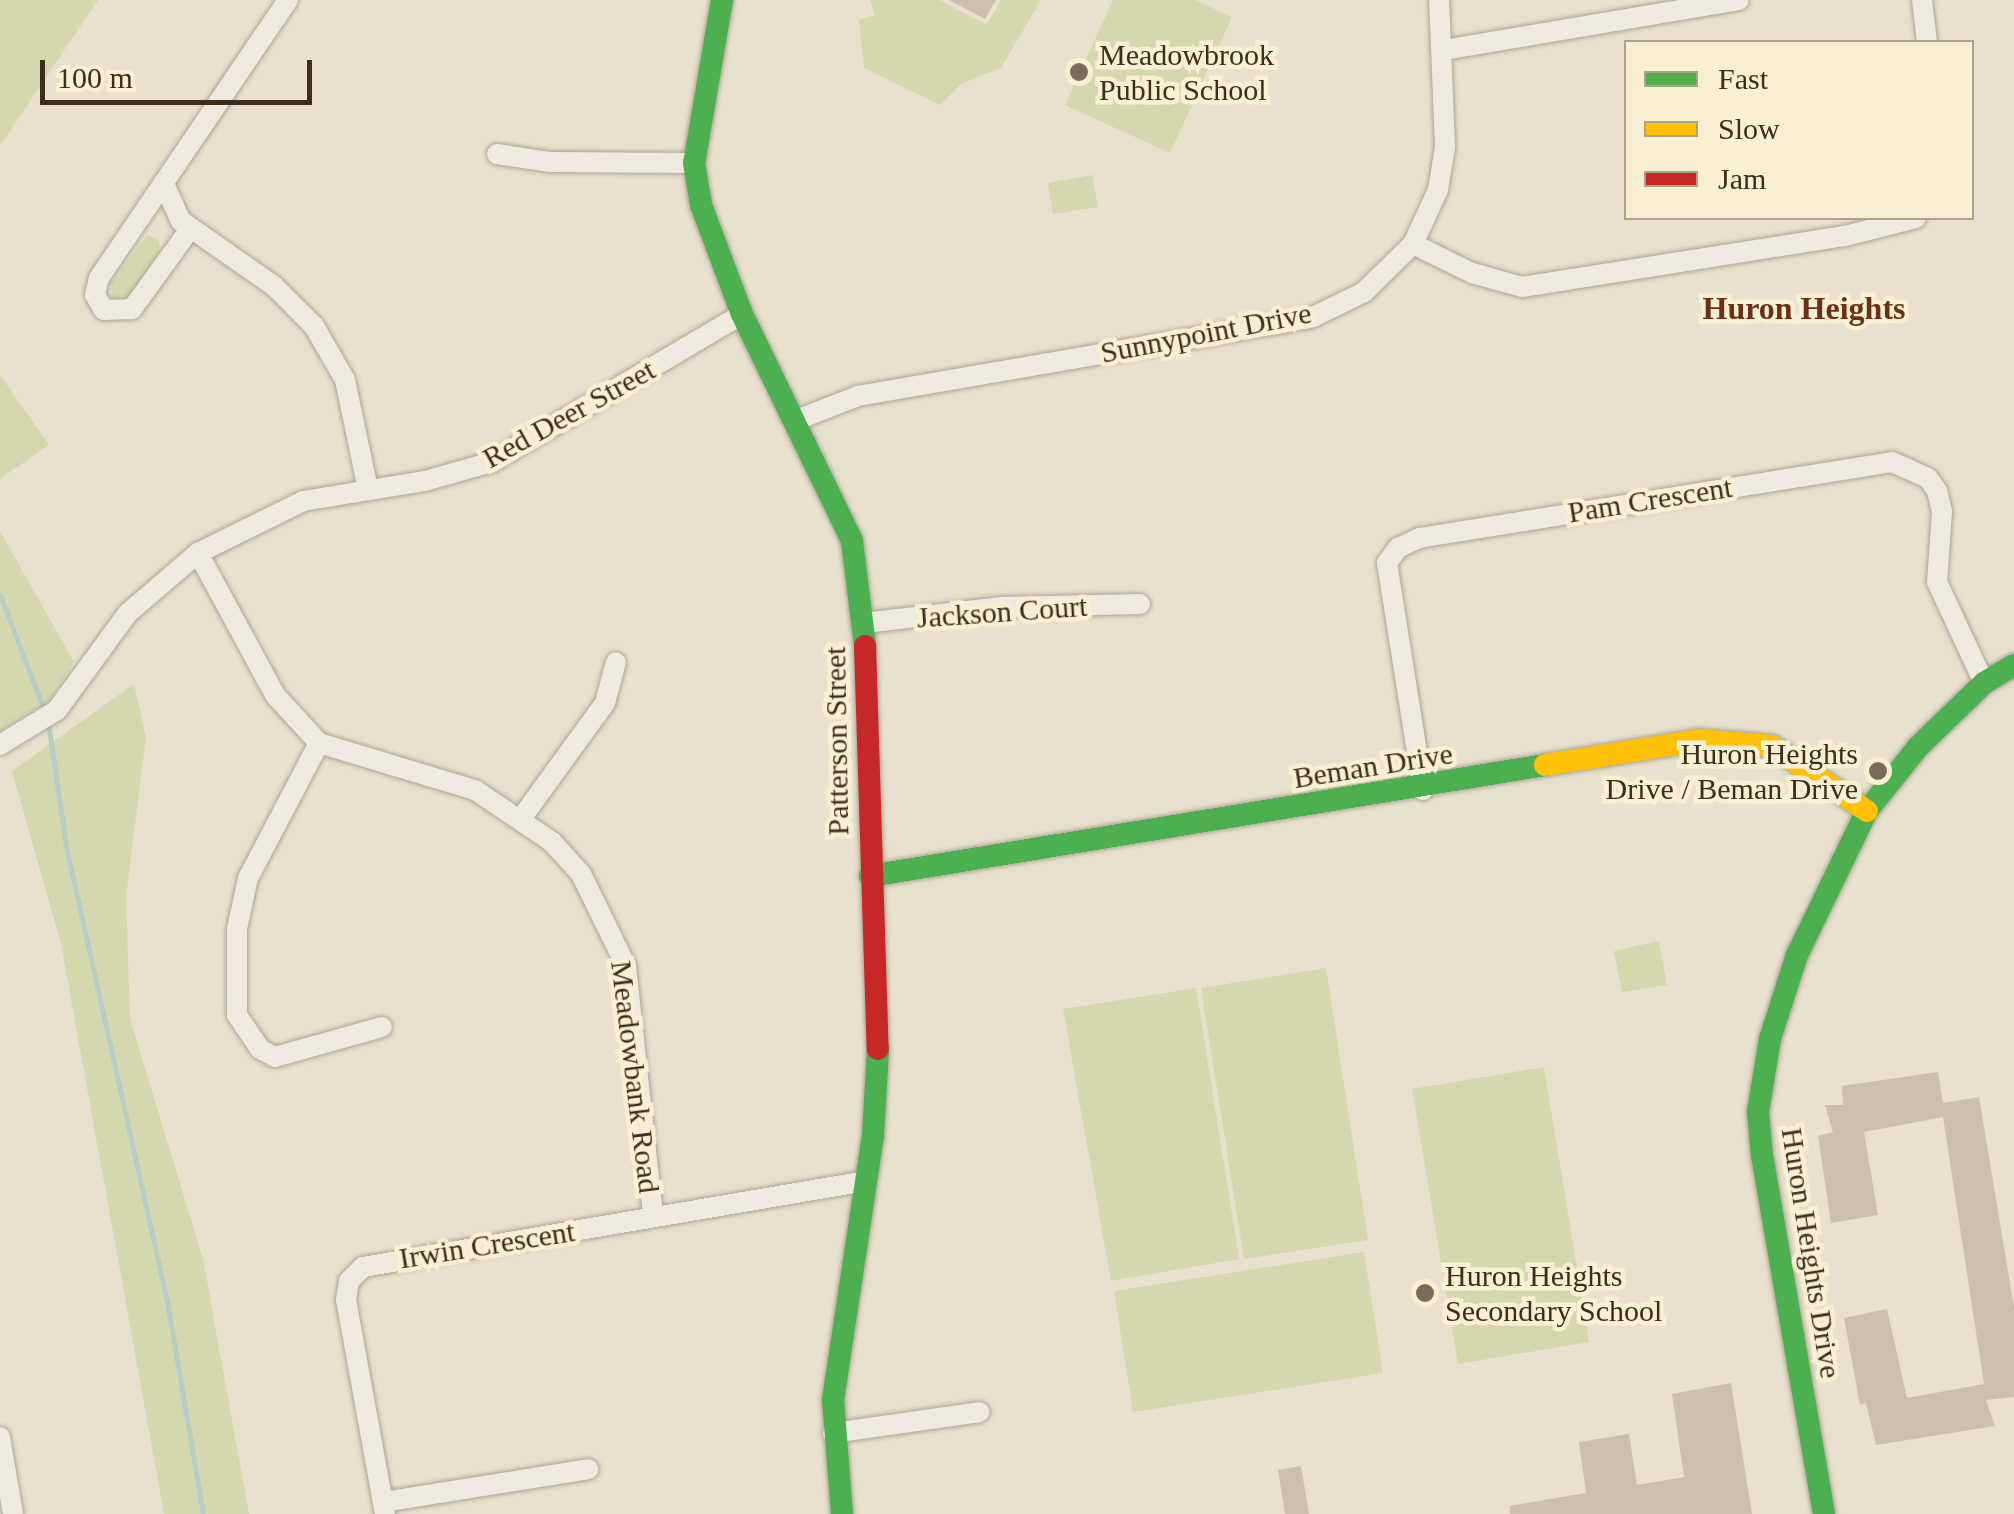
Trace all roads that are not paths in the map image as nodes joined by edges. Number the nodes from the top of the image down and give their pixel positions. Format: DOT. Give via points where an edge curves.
graph roads {
  1 [pos="288,0"];
  2 [pos="722,0"];
  3 [pos="1439,0"];
  4 [pos="1740,0"];
  5 [pos="1922,0"];
  6 [pos="1927,40"];
  7 [pos="1444,50"];
  8 [pos="497,154"];
  9 [pos="694,162"];
  10 [pos="166,188"];
  11 [pos="1908,220"];
  12 [pos="190,229"];
  13 [pos="1413,244"];
  14 [pos="742,314"];
  15 [pos="794,421"];
  16 [pos="368,489"];
  17 [pos="198,553"];
  18 [pos="1140,604"];
  19 [pos="864,623"];
  20 [pos="616,662"];
  21 [pos="2014,665"];
  22 [pos="1984,684"];
  23 [pos="320,743"];
  24 [pos="0,744"];
  25 [pos="1422,790"];
  26 [pos="1866,811"];
  27 [pos="520,820"];
  28 [pos="870,876"];
  29 [pos="382,1027"];
  30 [pos="866,1182"];
  31 [pos="653,1216"];
  32 [pos="980,1412"];
  33 [pos="834,1434"];
  34 [pos="0,1438"];
  35 [pos="588,1468"];
  36 [pos="384,1508"];
  37 [pos="13,1514"];
  38 [pos="842,1514"];
  39 [pos="1824,1514"];
  1 -- 10 [label="street"];
  2 -- 9 [label="street, Patterson Street"];
  3 -- 7 [label="street, Sunnypoint Drive"];
  4 -- 7 [label="street"];
  5 -- 6 [label="street"];
  7 -- 13 [label="street, Sunnypoint Drive" via="1445,147 1438,190"];
  8 -- 9 [label="street" via="550,162"];
  9 -- 14 [label="street, Patterson Street" via="701,205"];
  10 -- 12 [label="street" via="174,213"];
  10 -- 12 [label="street" via="99,278 95,295 104,310 132,309"];
  11 -- 13 [label="street" via="1845,236 1522,286 1472,273"];
  12 -- 16 [label="street" via="274,286 314,326 344,380"];
  13 -- 15 [label="street, Sunnypoint Drive" via="1364,292 1313,316 858,396"];
  14 -- 15 [label="street, Patterson Street"];
  14 -- 16 [label="street, Red Deer Street" via="492,462"];
  15 -- 19 [label="street, Patterson Street" via="852,541"];
  16 -- 17 [label="street, Red Deer Street" via="303,500"];
  17 -- 23 [label="street, Meadowbank Road" via="275,695"];
  17 -- 24 [label="street, Red Deer Street" via="128,613 57,710"];
  18 -- 19 [label="street, Jackson Court" via="1002,607"];
  19 -- 28 [label="street, Patterson Street"];
  20 -- 27 [label="street" via="605,703"];
  21 -- 22 [label="street, Huron Heights Drive"];
  22 -- 25 [label="street, Pam Crescent" via="1936,582 1942,511 1937,491 1928,478 1892,462 1419,538 1398,548 1387,563"];
  22 -- 26 [label="street, Huron Heights Drive"];
  23 -- 27 [label="street, Meadowbank Road" via="475,790"];
  23 -- 29 [label="street" via="248,878 237,929 238,1015 260,1049 275,1057"];
  25 -- 26 [label="street, Beman Drive" via="1698,740 1743,739 1772,746"];
  25 -- 28 [label="street, Beman Drive"];
  26 -- 39 [label="street, Huron Heights Drive" via="1797,955 1770,1039 1758,1112"];
  27 -- 31 [label="street, Meadowbank Road" via="552,842 580,874 626,966"];
  28 -- 30 [label="street, Patterson Street" via="878,1051"];
  30 -- 31 [label="street, Irwin Crescent"];
  30 -- 33 [label="street, Patterson Street"];
  31 -- 36 [label="street, Irwin Crescent" via="371,1264 355,1273 346,1300"];
  32 -- 33 [label="street"];
  33 -- 38 [label="street, Patterson Street"];
  34 -- 37 [label="street"];
  35 -- 36 [label="street"];
}
